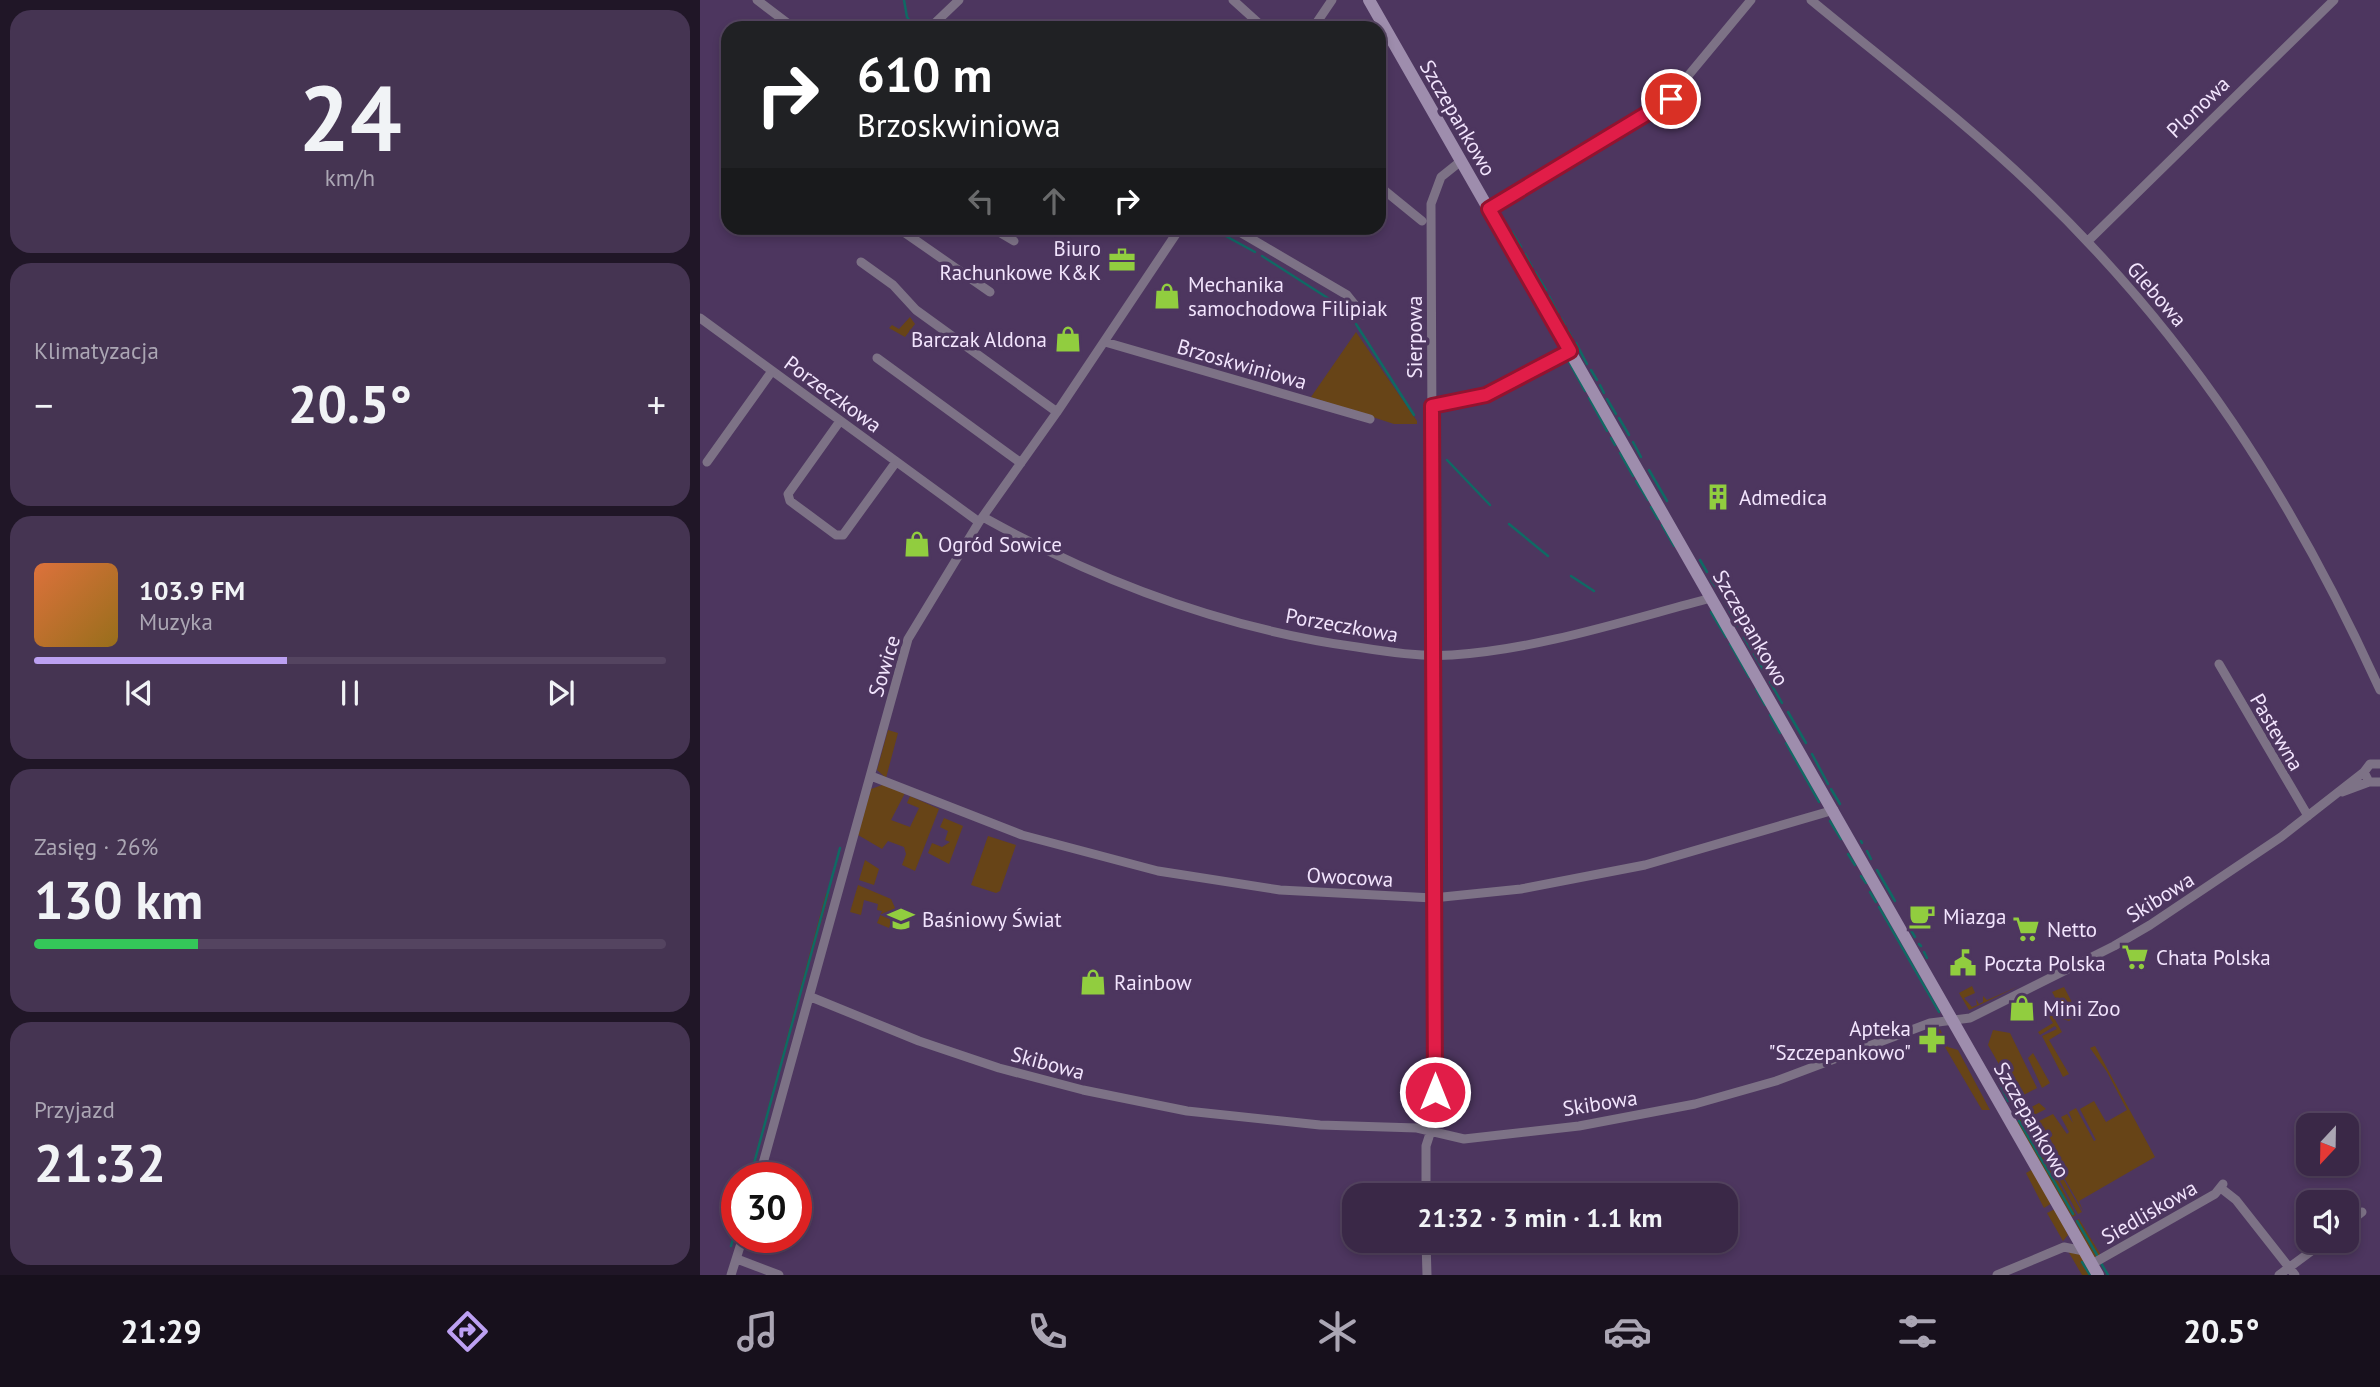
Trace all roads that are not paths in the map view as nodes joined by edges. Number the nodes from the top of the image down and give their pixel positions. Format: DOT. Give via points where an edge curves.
graph roads {
  1 [pos="757,0"];
  2 [pos="959,0"];
  3 [pos="1233,0"];
  4 [pos="1332,0"];
  5 [pos="1369,0"];
  6 [pos="1751,0"];
  7 [pos="1811,0"];
  8 [pos="2334,0"];
  9 [pos="785,21"];
  10 [pos="937,21"];
  11 [pos="1256,21"];
  12 [pos="1318,21"];
  13 [pos="1381,21"];
  14 [pos="1386,30"];
  15 [pos="1461,161"];
  16 [pos="1386,192"];
  17 [pos="1489,209"];
  18 [pos="1422,221"];
  19 [pos="908,235"];
  20 [pos="1004,235"];
  21 [pos="1175,235"];
  22 [pos="1245,235"];
  23 [pos="1014,241"];
  24 [pos="2088,241"];
  25 [pos="860,261"];
  26 [pos="990,292"];
  27 [pos="1363,315"];
  28 [pos="700,318"];
  29 [pos="1105,342"];
  30 [pos="1570,351"];
  31 [pos="877,358"];
  32 [pos="772,371"];
  33 [pos="1432,406"];
  34 [pos="1057,412"];
  35 [pos="1370,419"];
  36 [pos="840,421"];
  37 [pos="707,462"];
  38 [pos="896,462"];
  39 [pos="1021,463"];
  40 [pos="981,519"];
  41 [pos="1712,598"];
  42 [pos="1431,655"];
  43 [pos="2218,664"];
  44 [pos="2380,690"];
  45 [pos="2380,755"];
  46 [pos="2376,763"];
  47 [pos="2364,772"];
  48 [pos="871,776"];
  49 [pos="2374,783"];
  50 [pos="2337,793"];
  51 [pos="2380,793"];
  52 [pos="1833,810"];
  53 [pos="2308,816"];
  54 [pos="1433,898"];
  55 [pos="811,997"];
  56 [pos="1954,1022"];
  57 [pos="1432,1131"];
  58 [pos="764,1162"];
  59 [pos="1426,1183"];
  60 [pos="2362,1212"];
  61 [pos="2359,1214"];
  62 [pos="2075,1235"];
  63 [pos="2064,1247"];
  64 [pos="2084,1251"];
  65 [pos="739,1253"];
  66 [pos="1426,1253"];
  67 [pos="2308,1253"];
  68 [pos="737,1259"];
  69 [pos="2288,1267"];
  70 [pos="2095,1270"];
  71 [pos="732,1275"];
  72 [pos="779,1275"];
  73 [pos="1427,1275"];
  74 [pos="1997,1275"];
  75 [pos="2279,1275"];
  76 [pos="2295,1275"];
  1 -- 9 [label="street"];
  2 -- 10 [label="street"];
  3 -- 11 [label="street"];
  4 -- 12 [label="street"];
  5 -- 13 [label="street, Szczepankowo"];
  6 -- 17 [label="street" via="1663,106"];
  7 -- 24 [label="street, Glebowa" via="2010,166"];
  8 -- 24 [label="street, Plonowa"];
  14 -- 15 [label="street, Szczepankowo"];
  15 -- 17 [label="street, Szczepankowo"];
  15 -- 33 [label="street, Sierpowa" via="1441,177 1431,204"];
  16 -- 18 [label="street"];
  17 -- 30 [label="street, Szczepankowo"];
  19 -- 26 [label="street"];
  20 -- 23 [label="street"];
  21 -- 29 [label="street, Sowice"];
  22 -- 27 [label="street" via="1346,295"];
  24 -- 44 [label="street, Glebowa" via="2154,315 2239,428 2330,582"];
  25 -- 34 [label="street" via="893,285 916,310"];
  28 -- 32 [label="street, Porzeczkowa"];
  29 -- 34 [label="street, Sowice"];
  29 -- 35 [label="street, Brzoskwiniowa"];
  30 -- 33 [label="street" via="1486,395"];
  30 -- 41 [label="street, Szczepankowo"];
  31 -- 39 [label="street"];
  32 -- 36 [label="street, Porzeczkowa"];
  32 -- 37 [label="street"];
  33 -- 42 [label="street, Sierpowa"];
  34 -- 39 [label="street, Sowice"];
  36 -- 38 [label="street, Porzeczkowa"];
  36 -- 38 [label="street" via="788,494 790,501 817,522 843,535"];
  38 -- 40 [label="street, Porzeczkowa"];
  39 -- 40 [label="street, Sowice"];
  40 -- 42 [label="street, Porzeczkowa" via="1121,582 1231,620 1333,644"];
  40 -- 48 [label="street, Sowice" via="908,639"];
  41 -- 42 [label="street, Porzeczkowa" via="1528,644"];
  41 -- 52 [label="street, Szczepankowo"];
  42 -- 54 [label="street, Sierpowa"];
  43 -- 53 [label="street, Pastewna"];
  45 -- 46 [label="street"];
  46 -- 47 [label="street, Skibowa"];
  47 -- 49 [label="street"];
  47 -- 50 [label="street, Skibowa"];
  48 -- 54 [label="street, Owocowa" via="1033,839 1158,871 1280,890"];
  48 -- 55 [label="street, Sowice"];
  49 -- 50 [label="street, Skibowa"];
  49 -- 51 [label="street"];
  50 -- 53 [label="street, Skibowa"];
  52 -- 54 [label="street, Owocowa" via="1645,865 1521,889"];
  52 -- 56 [label="street, Szczepankowo"];
  53 -- 56 [label="street, Skibowa" via="2224,877 2114,947"];
  54 -- 57 [label="street, Sierpowa"];
  55 -- 57 [label="street, Skibowa" via="945,1050 1096,1093 1223,1116"];
  55 -- 58 [label="street, Sowice"];
  56 -- 57 [label="street, Skibowa" via="1930,1023 1776,1081 1673,1109 1472,1139"];
  56 -- 62 [label="street, Szczepankowo"];
  57 -- 59 [label="street, Sierpowa" via="1426,1146"];
  60 -- 61 [label="street"];
  62 -- 63 [label="street"];
  62 -- 64 [label="street, Szczepankowo"];
  63 -- 64 [label="street"];
  63 -- 74 [label="street"];
  64 -- 70 [label="street, Szczepankowo"];
  65 -- 68 [label="street"];
  66 -- 73 [label="street"];
  67 -- 69 [label="street"];
  68 -- 71 [label="street"];
  68 -- 72 [label="street"];
  69 -- 70 [label="street, Siedliskowa" via="2222,1186"];
  69 -- 75 [label="street"];
  69 -- 76 [label="street, Siedliskowa"];
}
